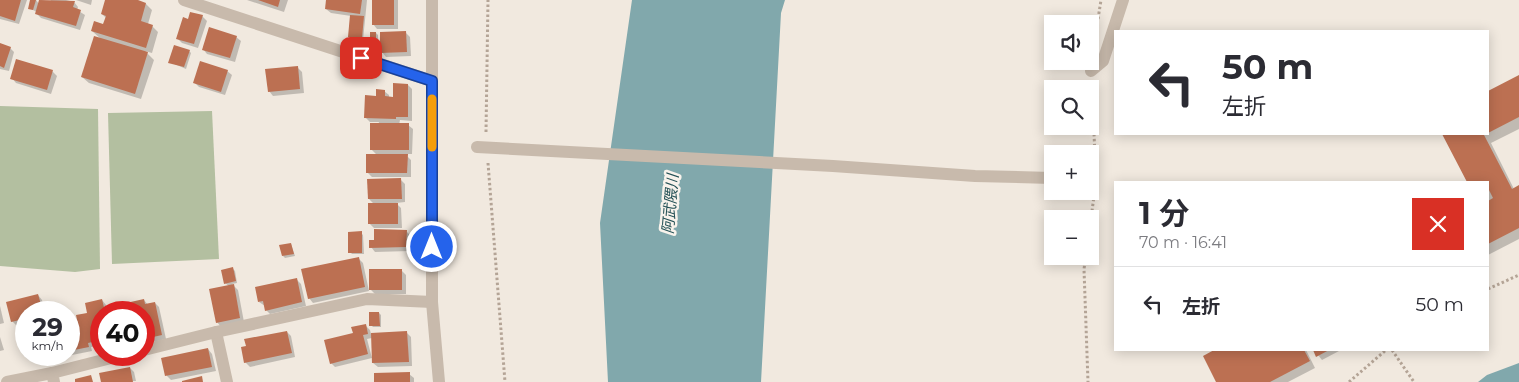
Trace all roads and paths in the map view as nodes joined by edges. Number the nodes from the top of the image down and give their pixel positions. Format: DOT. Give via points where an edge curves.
graph roads {
  1 [pos="184,0"];
  2 [pos="432,0"];
  3 [pos="488,0"];
  4 [pos="1101,0"];
  5 [pos="1123,0"];
  6 [pos="1099,15"];
  7 [pos="1099,64"];
  8 [pos="1091,70"];
  9 [pos="432,81"];
  10 [pos="486,136"];
  11 [pos="1094,145"];
  12 [pos="482,151"];
  13 [pos="1044,178"];
  14 [pos="1084,265"];
  15 [pos="1519,275"];
  16 [pos="1489,289"];
  17 [pos="432,302"];
  18 [pos="216,332"];
  19 [pos="155,347"];
  20 [pos="1385,351"];
  21 [pos="1393,351"];
  22 [pos="90,365"];
  23 [pos="53,377"];
  24 [pos="7,382"];
  25 [pos="227,382"];
  26 [pos="439,382"];
  27 [pos="505,382"];
  28 [pos="1088,382"];
  29 [pos="1349,382"];
  30 [pos="1414,382"];
  1 -- 9 [label="street"];
  2 -- 9 [label="street"];
  3 -- 10 [label="path"];
  4 -- 6 [label="path"];
  5 -- 7 [label="street" via="1103,61"];
  8 -- 11 [label="path"];
  9 -- 17 [label="street"];
  12 -- 13 [label="street, bridge" via="814,164"];
  12 -- 27 [label="path"];
  14 -- 28 [label="path"];
  15 -- 16 [label="path"];
  17 -- 18 [label="street" via="367,299"];
  17 -- 26 [label="street"];
  18 -- 19 [label="street"];
  18 -- 25 [label="street"];
  20 -- 29 [label="path"];
  21 -- 30 [label="path"];
  22 -- 23 [label="street"];
  23 -- 24 [label="street"];
}
